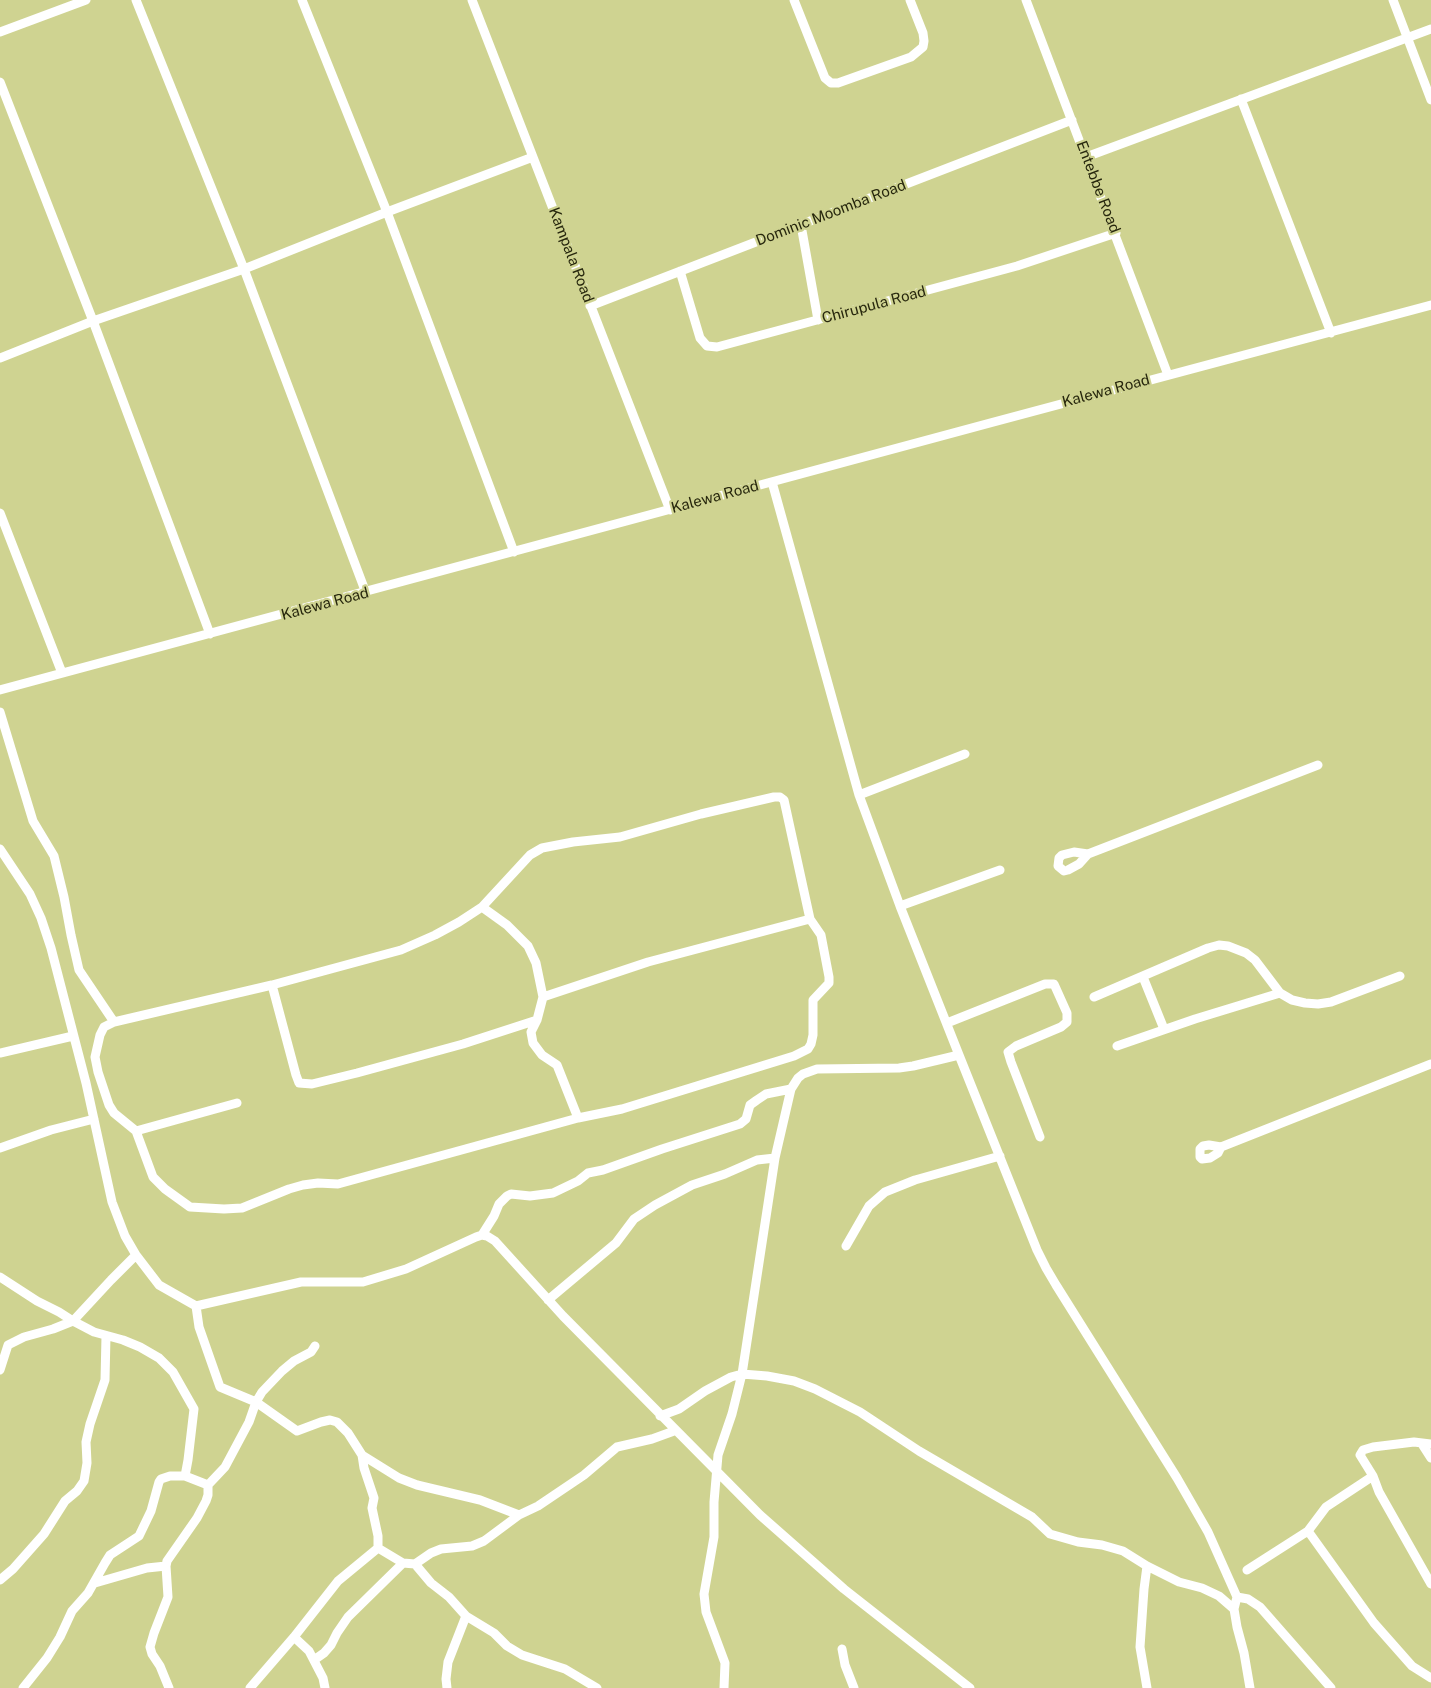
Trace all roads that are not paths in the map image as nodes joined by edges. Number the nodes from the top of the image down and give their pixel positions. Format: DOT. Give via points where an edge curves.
graph roads {
  1 [pos="86,0"];
  2 [pos="136,0"];
  3 [pos="302,0"];
  4 [pos="472,0"];
  5 [pos="794,0"];
  6 [pos="910,0"];
  7 [pos="1028,0"];
  8 [pos="1393,0"];
  9 [pos="1431,29"];
  10 [pos="0,32"];
  11 [pos="1407,38"];
  12 [pos="0,82"];
  13 [pos="1241,99"];
  14 [pos="1431,100"];
  15 [pos="1072,120"];
  16 [pos="533,157"];
  17 [pos="1086,157"];
  18 [pos="387,212"];
  19 [pos="801,225"];
  20 [pos="1116,234"];
  21 [pos="244,269"];
  22 [pos="680,271"];
  23 [pos="1431,305"];
  24 [pos="590,306"];
  25 [pos="818,320"];
  26 [pos="93,321"];
  27 [pos="1331,333"];
  28 [pos="0,358"];
  29 [pos="1168,375"];
  30 [pos="772,482"];
  31 [pos="670,510"];
  32 [pos="0,513"];
  33 [pos="514,552"];
  34 [pos="366,592"];
  35 [pos="210,634"];
  36 [pos="62,673"];
  37 [pos="0,690"];
  38 [pos="0,712"];
  39 [pos="966,754"];
  40 [pos="1318,765"];
  41 [pos="860,796"];
  42 [pos="0,849"];
  43 [pos="1088,854"];
  44 [pos="1000,870"];
  45 [pos="900,906"];
  46 [pos="482,907"];
  47 [pos="810,919"];
  48 [pos="1143,976"];
  49 [pos="1400,976"];
  50 [pos="272,985"];
  51 [pos="1280,993"];
  52 [pos="543,997"];
  53 [pos="1094,997"];
  54 [pos="537,1020"];
  55 [pos="114,1022"];
  56 [pos="947,1023"];
  57 [pos="1164,1029"];
  58 [pos="73,1036"];
  59 [pos="1117,1046"];
  60 [pos="0,1053"];
  61 [pos="959,1055"];
  62 [pos="1431,1064"];
  63 [pos="791,1089"];
  64 [pos="237,1103"];
  65 [pos="578,1118"];
  66 [pos="94,1119"];
  67 [pos="136,1131"];
  68 [pos="1040,1137"];
  69 [pos="1221,1147"];
  70 [pos="0,1148"];
  71 [pos="1000,1156"];
  72 [pos="775,1158"];
  73 [pos="482,1235"];
  74 [pos="846,1246"];
  75 [pos="136,1255"];
  76 [pos="0,1277"];
  77 [pos="548,1300"];
  78 [pos="196,1306"];
  79 [pos="73,1322"];
  80 [pos="106,1336"];
  81 [pos="315,1346"];
  82 [pos="0,1370"];
  83 [pos="742,1374"];
  84 [pos="256,1402"];
  85 [pos="660,1416"];
  86 [pos="674,1430"];
  87 [pos="1427,1444"];
  88 [pos="362,1455"];
  89 [pos="1431,1458"];
  90 [pos="717,1473"];
  91 [pos="185,1476"];
  92 [pos="1373,1476"];
  93 [pos="208,1485"];
  94 [pos="519,1515"];
  95 [pos="1308,1531"];
  96 [pos="378,1548"];
  97 [pos="403,1563"];
  98 [pos="415,1564"];
  99 [pos="166,1566"];
  100 [pos="1147,1566"];
  101 [pos="1247,1570"];
  102 [pos="0,1580"];
  103 [pos="95,1583"];
  104 [pos="1431,1584"];
  105 [pos="1238,1598"];
  106 [pos="1234,1609"];
  107 [pos="466,1616"];
  108 [pos="294,1637"];
  109 [pos="842,1649"];
  110 [pos="314,1660"];
  111 [pos="1431,1678"];
  112 [pos="23,1688"];
  113 [pos="169,1688"];
  114 [pos="250,1688"];
  115 [pos="325,1688"];
  116 [pos="447,1688"];
  117 [pos="597,1688"];
  118 [pos="724,1688"];
  119 [pos="854,1688"];
  120 [pos="970,1688"];
  121 [pos="1147,1688"];
  122 [pos="1250,1688"];
  123 [pos="1331,1688"];
  1 -- 10 [label="street"];
  2 -- 21 [label="street"];
  3 -- 18 [label="street"];
  4 -- 16 [label="street, Kampala Road"];
  5 -- 6 [label="street" via="821,70 831,83 911,57 922,47 923,33"];
  7 -- 15 [label="street, Entebbe Road"];
  8 -- 11 [label="street"];
  9 -- 11 [label="street"];
  11 -- 13 [label="street"];
  11 -- 14 [label="street"];
  12 -- 26 [label="street"];
  13 -- 17 [label="street"];
  13 -- 27 [label="street"];
  15 -- 17 [label="street, Entebbe Road"];
  15 -- 19 [label="street, Dominic Moomba Road"];
  16 -- 18 [label="street"];
  16 -- 24 [label="street, Kampala Road"];
  17 -- 20 [label="street, Entebbe Road"];
  18 -- 21 [label="street"];
  18 -- 33 [label="street"];
  19 -- 22 [label="street, Dominic Moomba Road"];
  19 -- 25 [label="street"];
  20 -- 25 [label="street, Chirupula Road" via="1017,266"];
  20 -- 29 [label="street, Entebbe Road"];
  21 -- 26 [label="street"];
  21 -- 34 [label="street"];
  22 -- 24 [label="street, Dominic Moomba Road"];
  22 -- 25 [label="street, Chirupula Road" via="700,338 707,346 717,347"];
  23 -- 27 [label="street, Kalewa Road"];
  24 -- 31 [label="street, Kampala Road"];
  26 -- 28 [label="street"];
  26 -- 35 [label="street"];
  27 -- 29 [label="street, Kalewa Road"];
  29 -- 30 [label="street, Kalewa Road"];
  30 -- 31 [label="street, Kalewa Road"];
  30 -- 41 [label="street"];
  31 -- 33 [label="street, Kalewa Road"];
  32 -- 36 [label="street"];
  33 -- 34 [label="street, Kalewa Road"];
  34 -- 35 [label="street, Kalewa Road"];
  35 -- 36 [label="street, Kalewa Road"];
  36 -- 37 [label="street, Kalewa Road"];
  38 -- 55 [label="street" via="33,821 54,856 79,970"];
  39 -- 41 [label="street"];
  40 -- 43 [label="street"];
  41 -- 45 [label="street"];
  42 -- 58 [label="street" via="30,894 41,918"];
  44 -- 45 [label="street"];
  45 -- 56 [label="street"];
  46 -- 47 [label="street" via="530,855 542,848 620,838 774,796 784,800"];
  46 -- 50 [label="street" via="435,935 401,950"];
  46 -- 52 [label="street" via="528,946 536,963"];
  47 -- 52 [label="street" via="648,962"];
  47 -- 65 [label="street" via="821,935 829,983 813,1000 813,1035 808,1049 622,1109"];
  48 -- 51 [label="street" via="1208,948 1228,946 1255,960"];
  48 -- 53 [label="street"];
  48 -- 57 [label="street"];
  49 -- 51 [label="street" via="1318,1004 1292,1000"];
  50 -- 54 [label="street" via="299,1083 312,1084 358,1073"];
  50 -- 55 [label="street"];
  51 -- 57 [label="street"];
  52 -- 54 [label="street"];
  54 -- 65 [label="street" via="531,1032 533,1043 542,1055 557,1065"];
  55 -- 67 [label="street" via="104,1027 100,1035 95,1057 98,1072 114,1113"];
  56 -- 61 [label="street"];
  56 -- 68 [label="street" via="1045,984 1054,984 1067,1013 1067,1022 1008,1052"];
  57 -- 59 [label="street"];
  58 -- 60 [label="street"];
  58 -- 66 [label="street"];
  61 -- 63 [label="street" via="899,1068 817,1068 798,1078"];
  61 -- 71 [label="street"];
  62 -- 69 [label="street"];
  63 -- 72 [label="street"];
  63 -- 73 [label="street" via="766,1094 757,1100 740,1124 588,1173 553,1193 511,1194 499,1204"];
  64 -- 67 [label="street"];
  65 -- 67 [label="street" via="338,1184 296,1187 242,1208 224,1209 190,1207 165,1189 153,1178"];
  66 -- 70 [label="street"];
  66 -- 75 [label="street" via="112,1202"];
  71 -- 74 [label="street" via="923,1177 885,1192 869,1206"];
  71 -- 105 [label="street" via="1037,1250 1187,1495"];
  72 -- 77 [label="street" via="757,1160 692,1185 655,1205 634,1219 616,1242"];
  72 -- 83 [label="street"];
  73 -- 77 [label="street" via="494,1241"];
  73 -- 78 [label="street" via="375,1280 301,1282"];
  75 -- 78 [label="street" via="159,1284"];
  75 -- 79 [label="street"];
  76 -- 79 [label="street"];
  77 -- 85 [label="street"];
  78 -- 84 [label="street" via="199,1327 220,1387"];
  79 -- 80 [label="street"];
  79 -- 82 [label="street" via="14,1341 8,1345"];
  80 -- 91 [label="street" via="124,1340 159,1358 173,1372 194,1409"];
  80 -- 102 [label="street" via="105,1380 86,1442 84,1482 65,1501 44,1534"];
  81 -- 84 [label="street" via="312,1352 282,1371"];
  83 -- 85 [label="street" via="719,1382 679,1409"];
  83 -- 90 [label="street" via="718,1455"];
  83 -- 100 [label="street" via="767,1376 815,1389 860,1412 1032,1518 1050,1534 1123,1551"];
  84 -- 88 [label="street" via="297,1431 321,1422 337,1422"];
  84 -- 93 [label="street" via="225,1468"];
  85 -- 86 [label="street"];
  86 -- 90 [label="street"];
  86 -- 94 [label="street" via="617,1447 584,1475"];
  87 -- 89 [label="street"];
  87 -- 92 [label="street" via="1414,1442 1363,1450 1360,1455"];
  88 -- 94 [label="street" via="417,1485 480,1500"];
  88 -- 96 [label="street" via="374,1498 372,1508"];
  90 -- 118 [label="street" via="714,1537 704,1594 706,1612 725,1663"];
  90 -- 120 [label="street" via="837,1583"];
  91 -- 93 [label="street"];
  91 -- 103 [label="street" via="161,1479 139,1536 110,1555"];
  92 -- 95 [label="street" via="1326,1507"];
  92 -- 104 [label="street"];
  93 -- 99 [label="street" via="208,1495 197,1518 173,1550"];
  94 -- 98 [label="street" via="484,1541 472,1546 442,1549"];
  95 -- 101 [label="street"];
  95 -- 111 [label="street" via="1374,1623 1412,1666"];
  96 -- 97 [label="street"];
  96 -- 108 [label="street" via="338,1581"];
  97 -- 98 [label="street"];
  97 -- 110 [label="street" via="348,1617 324,1654"];
  98 -- 107 [label="street"];
  99 -- 103 [label="street"];
  99 -- 113 [label="street" via="168,1597 150,1647"];
  100 -- 106 [label="street" via="1219,1596"];
  100 -- 121 [label="street" via="1140,1647"];
  103 -- 112 [label="street" via="72,1611 47,1658"];
  105 -- 106 [label="street"];
  105 -- 123 [label="street" via="1248,1599 1260,1607"];
  106 -- 122 [label="street"];
  107 -- 116 [label="street" via="448,1662"];
  107 -- 117 [label="street" via="522,1655 565,1669"];
  108 -- 110 [label="street"];
  108 -- 114 [label="street"];
  109 -- 119 [label="street"];
  110 -- 115 [label="street"];
}
